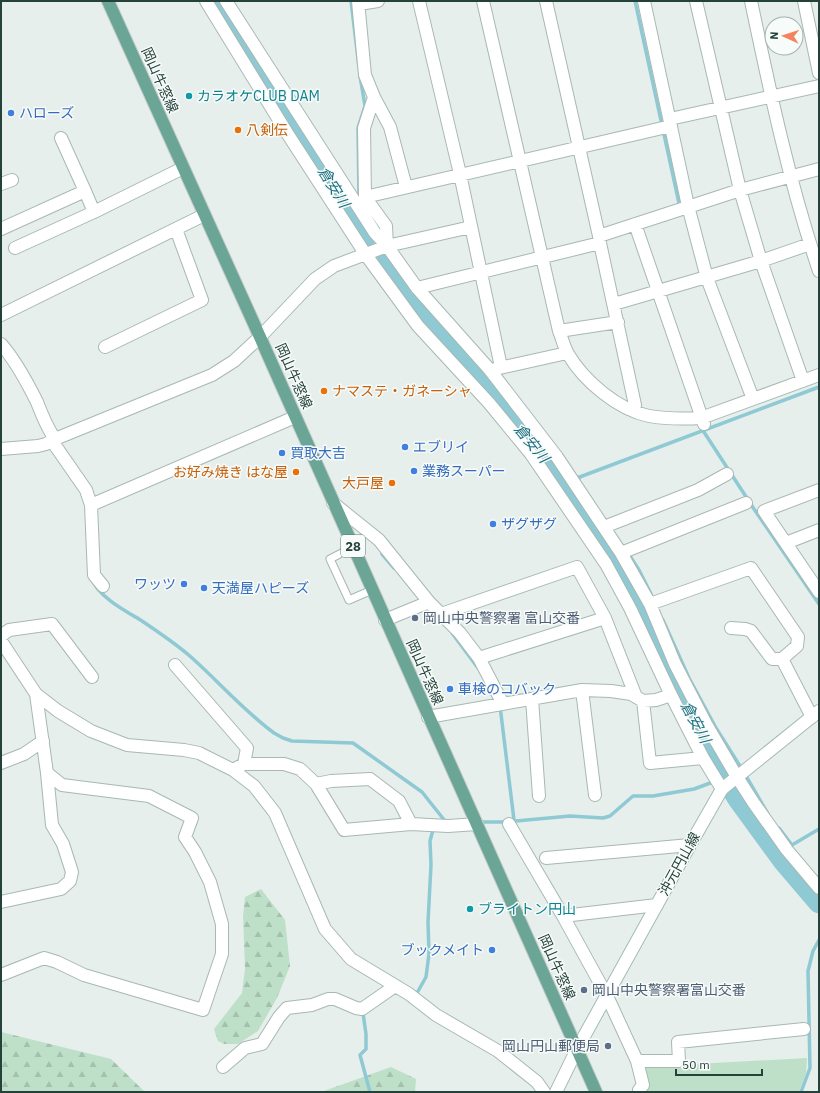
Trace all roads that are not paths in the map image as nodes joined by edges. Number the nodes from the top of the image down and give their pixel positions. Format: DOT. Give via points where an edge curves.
graph roads {
  1 [pos="108,1"];
  2 [pos="206,1"];
  3 [pos="226,1"];
  4 [pos="378,1"];
  5 [pos="419,1"];
  6 [pos="483,1"];
  7 [pos="546,1"];
  8 [pos="644,1"];
  9 [pos="696,1"];
  10 [pos="751,1"];
  11 [pos="804,1"];
  12 [pos="358,2"];
  13 [pos="819,74"];
  14 [pos="819,86"];
  15 [pos="771,96"];
  16 [pos="374,97"];
  17 [pos="721,109"];
  18 [pos="666,126"];
  19 [pos="61,138"];
  20 [pos="578,147"];
  21 [pos="519,161"];
  22 [pos="183,168"];
  23 [pos="819,169"];
  24 [pos="460,174"];
  25 [pos="790,177"];
  26 [pos="406,187"];
  27 [pos="740,190"];
  28 [pos="85,191"];
  29 [pos="365,197"];
  30 [pos="683,208"];
  31 [pos="94,212"];
  32 [pos="204,215"];
  33 [pos="471,227"];
  34 [pos="637,227"];
  35 [pos="1,229"];
  36 [pos="176,229"];
  37 [pos="600,239"];
  38 [pos="810,244"];
  39 [pos="15,248"];
  40 [pos="376,251"];
  41 [pos="541,257"];
  42 [pos="761,261"];
  43 [pos="819,271"];
  44 [pos="481,272"];
  45 [pos="707,278"];
  46 [pos="417,288"];
  47 [pos="656,293"];
  48 [pos="614,304"];
  49 [pos="1,315"];
  50 [pos="618,322"];
  51 [pos="559,331"];
  52 [pos="260,337"];
  53 [pos="1,344"];
  54 [pos="105,347"];
  55 [pos="567,353"];
  56 [pos="496,368"];
  57 [pos="819,375"];
  58 [pos="803,381"];
  59 [pos="753,399"];
  60 [pos="634,410"];
  61 [pos="295,417"];
  62 [pos="703,421"];
  63 [pos="52,441"];
  64 [pos="1,449"];
  65 [pos="548,464"];
  66 [pos="727,474"];
  67 [pos="819,490"];
  68 [pos="333,503"];
  69 [pos="746,503"];
  70 [pos="90,505"];
  71 [pos="607,526"];
  72 [pos="819,530"];
  73 [pos="786,543"];
  74 [pos="353,547"];
  75 [pos="624,552"];
  76 [pos="103,586"];
  77 [pos="372,590"];
  78 [pos="819,592"];
  79 [pos="426,603"];
  80 [pos="653,603"];
  81 [pos="441,614"];
  82 [pos="605,618"];
  83 [pos="385,620"];
  84 [pos="731,628"];
  85 [pos="1,636"];
  86 [pos="1,641"];
  87 [pos="479,658"];
  88 [pos="782,658"];
  89 [pos="175,665"];
  90 [pos="92,677"];
  91 [pos="582,690"];
  92 [pos="36,694"];
  93 [pos="671,695"];
  94 [pos="532,699"];
  95 [pos="640,699"];
  96 [pos="500,705"];
  97 [pos="815,714"];
  98 [pos="428,717"];
  99 [pos="43,741"];
  100 [pos="703,758"];
  101 [pos="1,763"];
  102 [pos="244,764"];
  103 [pos="233,770"];
  104 [pos="47,773"];
  105 [pos="729,783"];
  106 [pos="316,784"];
  107 [pos="595,795"];
  108 [pos="539,796"];
  109 [pos="411,824"];
  110 [pos="476,824"];
  111 [pos="509,824"];
  112 [pos="690,844"];
  113 [pos="546,858"];
  114 [pos="819,888"];
  115 [pos="1,902"];
  116 [pos="657,905"];
  117 [pos="563,916"];
  118 [pos="1,975"];
  119 [pos="395,986"];
  120 [pos="607,996"];
  121 [pos="804,1029"];
  122 [pos="577,1049"];
  123 [pos="637,1061"];
  124 [pos="223,1067"];
  125 [pos="544,1092"];
  126 [pos="556,1092"];
  127 [pos="596,1092"];
  128 [pos="640,1092"];
  1 -- 22 [label="main road, 岡山牛窓線 / 28"];
  2 -- 40 [label="street" via="287,132"];
  3 -- 40 [label="street" via="375,233"];
  4 -- 12 [label="street"];
  5 -- 24 [label="street"];
  6 -- 21 [label="street"];
  7 -- 20 [label="street"];
  8 -- 18 [label="street"];
  9 -- 17 [label="street"];
  10 -- 15 [label="street"];
  11 -- 13 [label="street"];
  12 -- 16 [label="street" via="365,75"];
  14 -- 15 [label="street"];
  15 -- 17 [label="street"];
  15 -- 25 [label="street"];
  16 -- 26 [label="street" via="390,127"];
  16 -- 29 [label="street" via="364,128"];
  17 -- 18 [label="street"];
  17 -- 27 [label="street"];
  18 -- 20 [label="street"];
  18 -- 30 [label="street"];
  19 -- 28 [label="street"];
  20 -- 21 [label="street"];
  20 -- 37 [label="street"];
  21 -- 24 [label="street"];
  21 -- 41 [label="street"];
  22 -- 31 [label="street"];
  22 -- 32 [label="main road, 岡山牛窓線 / 28"];
  23 -- 25 [label="street"];
  24 -- 26 [label="street"];
  24 -- 33 [label="street"];
  25 -- 27 [label="street"];
  25 -- 38 [label="street"];
  26 -- 29 [label="street"];
  27 -- 30 [label="street"];
  27 -- 42 [label="street"];
  28 -- 31 [label="street"];
  28 -- 35 [label="street"];
  29 -- 40 [label="street" via="386,226"];
  30 -- 34 [label="street"];
  30 -- 45 [label="street"];
  31 -- 39 [label="street"];
  32 -- 36 [label="street"];
  32 -- 52 [label="main road, 岡山牛窓線 / 28"];
  33 -- 40 [label="street"];
  33 -- 44 [label="street"];
  34 -- 37 [label="street"];
  34 -- 47 [label="street"];
  36 -- 49 [label="street"];
  36 -- 54 [label="street" via="202,300"];
  37 -- 41 [label="street"];
  37 -- 48 [label="street"];
  38 -- 42 [label="street"];
  38 -- 43 [label="street"];
  40 -- 46 [label="street"];
  40 -- 52 [label="street" via="334,266 314,279"];
  40 -- 65 [label="street" via="418,326"];
  41 -- 44 [label="street"];
  41 -- 51 [label="street"];
  42 -- 45 [label="street"];
  42 -- 58 [label="street"];
  44 -- 46 [label="street"];
  44 -- 56 [label="street"];
  45 -- 47 [label="street"];
  45 -- 59 [label="street"];
  46 -- 56 [label="street"];
  47 -- 48 [label="street"];
  47 -- 62 [label="street"];
  48 -- 50 [label="street"];
  50 -- 51 [label="street"];
  50 -- 60 [label="street"];
  51 -- 55 [label="street"];
  52 -- 61 [label="main road, 岡山牛窓線 / 28"];
  52 -- 63 [label="street" via="234,361 212,375"];
  53 -- 63 [label="street" via="15,362 36,402"];
  55 -- 56 [label="street"];
  55 -- 60 [label="street" via="596,388 621,405"];
  56 -- 65 [label="street"];
  57 -- 58 [label="street"];
  58 -- 59 [label="street"];
  59 -- 62 [label="street"];
  60 -- 62 [label="street" via="648,416"];
  61 -- 68 [label="main road, 岡山牛窓線 / 28"];
  61 -- 70 [label="street"];
  63 -- 64 [label="street" via="38,446"];
  63 -- 70 [label="street" via="86,490"];
  65 -- 71 [label="street"];
  65 -- 93 [label="street" via="630,608"];
  66 -- 71 [label="street" via="698,490"];
  67 -- 73 [label="street" via="764,511"];
  68 -- 74 [label="main road, 岡山牛窓線 / 28"];
  68 -- 79 [label="street" via="379,540"];
  69 -- 75 [label="street"];
  70 -- 76 [label="street" via="94,575"];
  71 -- 75 [label="street"];
  72 -- 73 [label="street"];
  73 -- 78 [label="street"];
  74 -- 77 [label="main road, 岡山牛窓線 / 28"];
  74 -- 77 [label="lane" via="330,559 349,600"];
  75 -- 80 [label="street"];
  77 -- 83 [label="main road, 岡山牛窓線 / 28"];
  79 -- 81 [label="street"];
  79 -- 83 [label="street"];
  80 -- 88 [label="street" via="751,568 798,637 797,646"];
  80 -- 105 [label="street" via="675,664 706,724"];
  81 -- 82 [label="street" via="577,567"];
  81 -- 87 [label="street"];
  82 -- 87 [label="street"];
  82 -- 95 [label="street"];
  83 -- 98 [label="main road, 岡山牛窓線 / 28"];
  84 -- 88 [label="street" via="751,632 772,659"];
  85 -- 90 [label="street" via="9,630 52,624"];
  86 -- 92 [label="street"];
  87 -- 96 [label="street"];
  88 -- 97 [label="street"];
  89 -- 102 [label="street" via="247,748"];
  91 -- 94 [label="street"];
  91 -- 95 [label="street" via="631,694"];
  91 -- 107 [label="street"];
  92 -- 99 [label="street"];
  92 -- 103 [label="street" via="90,731 127,745 199,753"];
  93 -- 95 [label="street" via="656,700"];
  93 -- 100 [label="street"];
  94 -- 96 [label="street"];
  94 -- 108 [label="street"];
  95 -- 100 [label="street" via="650,763"];
  96 -- 98 [label="street"];
  97 -- 105 [label="street, 沖元円山線"];
  98 -- 110 [label="main road, 岡山牛窓線 / 28"];
  99 -- 101 [label="street" via="24,754"];
  99 -- 104 [label="street"];
  100 -- 105 [label="street"];
  102 -- 103 [label="street"];
  102 -- 106 [label="street" via="284,764 300,768"];
  103 -- 119 [label="street" via="254,786 275,813 325,929 351,960"];
  104 -- 115 [label="street" via="52,825 63,844 72,872 70,882 61,889"];
  104 -- 118 [label="street" via="62,785 149,796 192,818 185,838 210,882 222,924 222,954 204,1010 84,975 44,958"];
  105 -- 112 [label="street, 沖元円山線"];
  105 -- 114 [label="street" via="752,802"];
  106 -- 109 [label="street" via="370,779 399,801"];
  106 -- 109 [label="street" via="344,830"];
  109 -- 110 [label="street"];
  110 -- 122 [label="main road, 岡山牛窓線 / 28"];
  111 -- 117 [label="street"];
  112 -- 113 [label="street"];
  112 -- 116 [label="street, 沖元円山線"];
  116 -- 117 [label="street"];
  116 -- 120 [label="street, 沖元円山線"];
  117 -- 120 [label="street"];
  119 -- 124 [label="street" via="362,1009 335,999 287,1008 262,1044 245,1048"];
  119 -- 125 [label="street" via="436,1015 498,1051 537,1082"];
  120 -- 122 [label="street, 沖元円山線"];
  120 -- 123 [label="street"];
  121 -- 123 [label="street" via="678,1042 679,1061"];
  122 -- 126 [label="street, 沖元円山線"];
  122 -- 127 [label="main road, 岡山牛窓線 / 28"];
  123 -- 128 [label="street" via="643,1085"];
}
